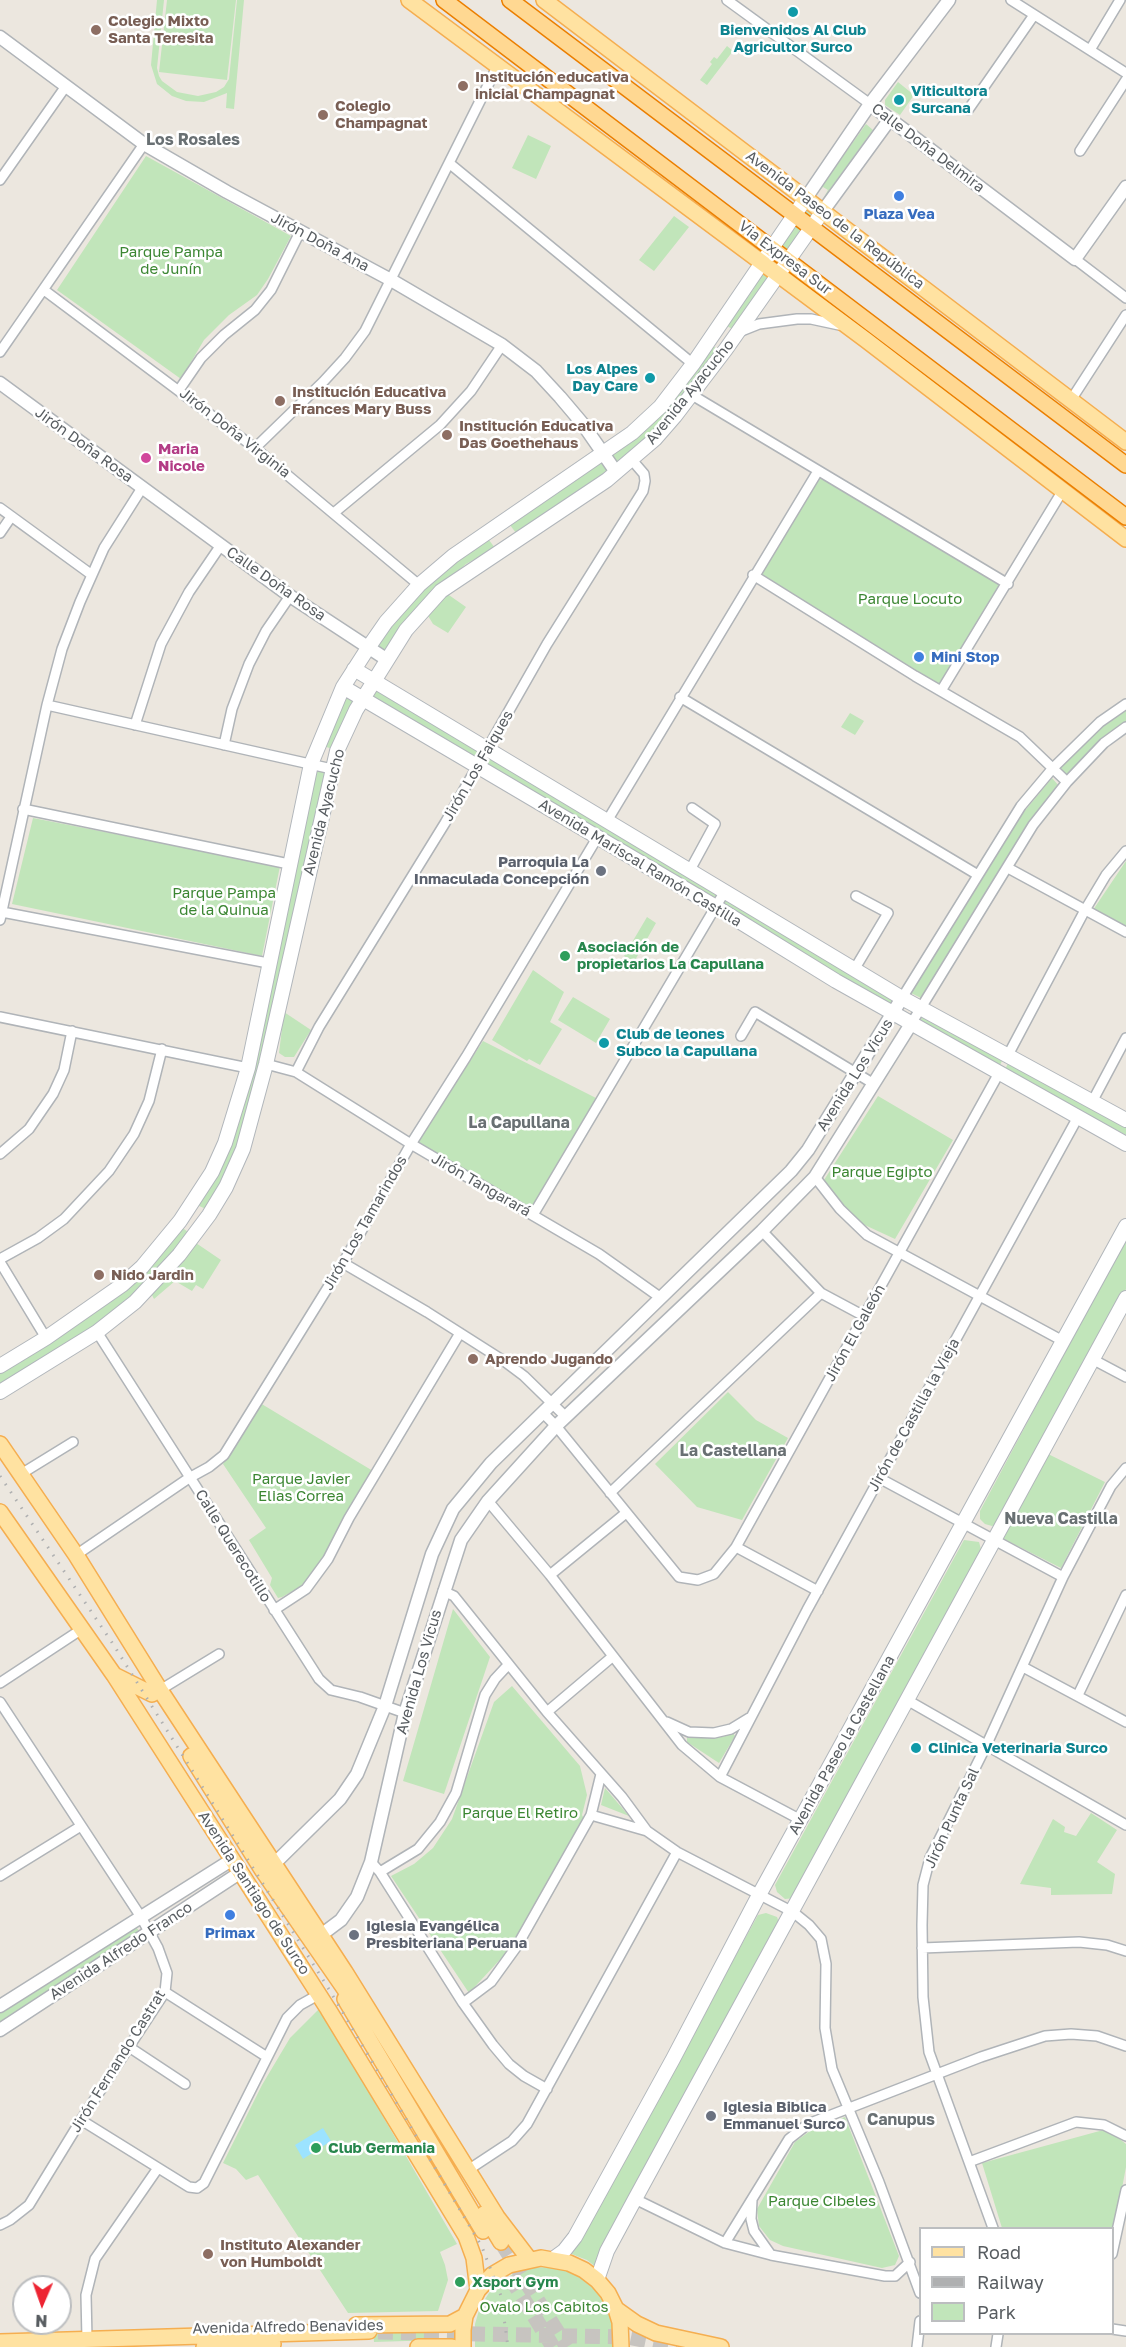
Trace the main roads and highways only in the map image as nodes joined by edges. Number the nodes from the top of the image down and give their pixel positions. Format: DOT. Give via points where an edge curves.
graph roads {
  1 [pos="409,0"];
  2 [pos="444,0"];
  3 [pos="510,0"];
  4 [pos="544,0"];
  5 [pos="806,198"];
  6 [pos="824,211"];
  7 [pos="794,215"];
  8 [pos="812,228"];
  9 [pos="772,248"];
  10 [pos="788,261"];
  11 [pos="762,263"];
  12 [pos="778,275"];
  13 [pos="752,278"];
  14 [pos="737,333"];
  15 [pos="710,339"];
  16 [pos="726,349"];
  17 [pos="1126,442"];
  18 [pos="1126,465"];
  19 [pos="1126,517"];
  20 [pos="503,522"];
  21 [pos="487,533"];
  22 [pos="518,539"];
  23 [pos="1126,539"];
  24 [pos="500,550"];
  25 [pos="354,669"];
  26 [pos="373,680"];
  27 [pos="344,687"];
  28 [pos="362,698"];
  29 [pos="318,744"];
  30 [pos="337,751"];
  31 [pos="1126,1120"];
  32 [pos="1126,1144"];
  33 [pos="192,1205"];
  34 [pos="209,1215"];
  35 [pos="180,1221"];
  36 [pos="1126,1226"];
  37 [pos="197,1233"];
  38 [pos="1126,1298"];
  39 [pos="0,1366"];
  40 [pos="0,1392"];
  41 [pos="0,1444"];
  42 [pos="0,1512"];
  43 [pos="114,1675"];
  44 [pos="156,1692"];
  45 [pos="341,1977"];
  46 [pos="529,2259"];
  47 [pos="553,2259"];
  48 [pos="597,2280"];
  49 [pos="478,2290"];
  50 [pos="616,2308"];
  51 [pos="465,2316"];
  52 [pos="110,2339"];
  53 [pos="0,2342"];
  54 [pos="204,2347"];
  55 [pos="418,2347"];
  56 [pos="452,2347"];
  57 [pos="464,2347"];
  58 [pos="621,2347"];
  59 [pos="720,2347"];
  1 -- 11 [label="main road"];
  2 -- 9 [label="highway, Via Expresa Sur"];
  3 -- 7 [label="highway"];
  4 -- 5 [label="main road, Avenida Paseo de la República"];
  5 -- 6 [label="main road, Avenida Paseo de la República"];
  5 -- 7 [label="main road, Avenida Ayacucho"];
  6 -- 8 [label="main road, Avenida Ayacucho"];
  6 -- 17 [label="main road, Avenida Paseo de la República"];
  7 -- 8 [label="highway"];
  7 -- 9 [label="main road, Avenida Ayacucho"];
  8 -- 10 [label="main road, Avenida Ayacucho"];
  8 -- 18 [label="highway"];
  9 -- 10 [label="highway, Via Expresa Sur"];
  9 -- 11 [label="main road, Avenida Ayacucho"];
  10 -- 12 [label="main road, Avenida Ayacucho"];
  10 -- 19 [label="highway, Via Expresa Sur"];
  11 -- 12 [label="main road"];
  11 -- 13 [label="main road, Avenida Ayacucho"];
  12 -- 14 [label="main road, Avenida Ayacucho"];
  12 -- 23 [label="main road"];
  13 -- 14 [label="main road" via="749,289 723,326 727,333"];
  13 -- 15 [label="main road, Avenida Ayacucho"];
  14 -- 16 [label="main road, Avenida Ayacucho"];
  15 -- 16 [label="main road" via="721,339"];
  15 -- 20 [label="main road, Avenida Ayacucho" via="647,420"];
  16 -- 22 [label="main road, Avenida Ayacucho" via="655,439 616,472"];
  20 -- 21 [label="main road, Avenida Ayacucho"];
  20 -- 22 [label="main road"];
  21 -- 24 [label="main road"];
  21 -- 25 [label="main road, Avenida Ayacucho" via="419,585 386,622"];
  22 -- 24 [label="main road, Avenida Ayacucho"];
  24 -- 26 [label="main road, Avenida Ayacucho" via="441,591 406,630"];
  25 -- 26 [label="main road, Avenida Mariscal Ramón Castilla"];
  25 -- 27 [label="main road, Avenida Ayacucho"];
  26 -- 28 [label="main road, Avenida Ayacucho"];
  26 -- 31 [label="main road, Avenida Mariscal Ramón Castilla" via="854,970"];
  27 -- 28 [label="main road, Avenida Mariscal Ramón Castilla"];
  27 -- 29 [label="main road, Avenida Ayacucho"];
  28 -- 30 [label="main road, Avenida Ayacucho"];
  28 -- 32 [label="main road, Avenida Mariscal Ramón Castilla" via="893,1014"];
  29 -- 30 [label="main road"];
  29 -- 33 [label="main road, Avenida Ayacucho" via="289,864 248,1068 225,1143"];
  30 -- 34 [label="main road, Avenida Ayacucho" via="243,1149"];
  33 -- 34 [label="main road"];
  33 -- 35 [label="main road, Avenida Ayacucho"];
  34 -- 37 [label="main road, Avenida Ayacucho"];
  35 -- 37 [label="main road"];
  35 -- 39 [label="main road, Avenida Ayacucho" via="122,1286"];
  36 -- 47 [label="main road, Avenida Paseo la Castellana" via="575,2237"];
  37 -- 40 [label="main road, Avenida Ayacucho" via="135,1302 97,1332"];
  38 -- 48 [label="main road" via="635,2199 607,2251"];
  41 -- 44 [label="main road, Avenida Santiago de Surco" via="79,1560"];
  42 -- 43 [label="main road, Avenida Santiago de Surco"];
  43 -- 44 [label="main road"];
  43 -- 49 [label="main road, Avenida Santiago de Surco" via="242,1872 466,2236 474,2258"];
  44 -- 45 [label="main road, Avenida Santiago de Surco" via="257,1861"];
  44 -- 45 [label="main road, Avenida Santiago de Surco" via="321,1935"];
  45 -- 45 [label="main road, Avenida Santiago de Surco" via="347,2004 497,2245 352,2001"];
  45 -- 46 [label="main road, Avenida Santiago de Surco" via="497,2217"];
  46 -- 47 [label="main road"];
  46 -- 49 [label="main road" via="492,2275"];
  47 -- 48 [label="main road" via="584,2270"];
  48 -- 50 [label="main road"];
  49 -- 51 [label="main road"];
  50 -- 58 [label="main road"];
  50 -- 59 [label="main road" via="656,2333"];
  51 -- 52 [label="main road, Avenida Alfredo Benavides" via="450,2324 131,2330"];
  51 -- 57 [label="main road"];
  52 -- 53 [label="main road, Avenida Alfredo Benavides"];
  52 -- 54 [label="main road, Avenida Alfredo Benavides" via="370,2336"];
  55 -- 56 [label="main road"];
}
